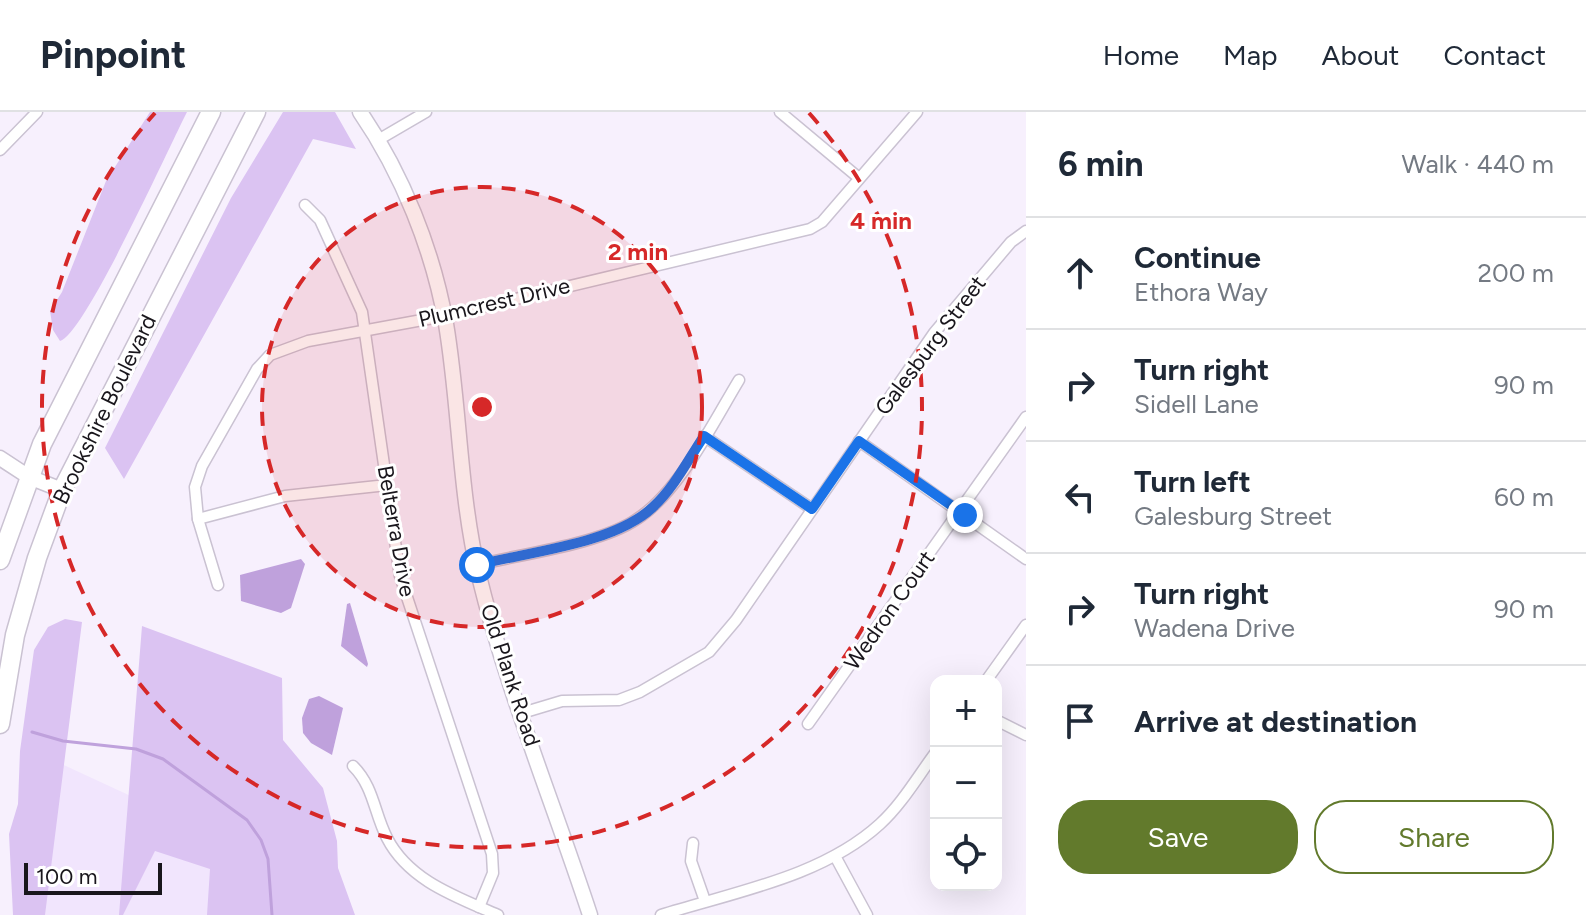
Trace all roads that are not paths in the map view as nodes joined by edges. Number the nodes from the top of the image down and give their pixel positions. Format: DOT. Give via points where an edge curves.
graph roads {
  1 [pos="37,112"];
  2 [pos="211,112"];
  3 [pos="244,112"];
  4 [pos="256,112"];
  5 [pos="360,112"];
  6 [pos="426,112"];
  7 [pos="780,112"];
  8 [pos="917,112"];
  9 [pos="378,140"];
  10 [pos="0,150"];
  11 [pos="222,178"];
  12 [pos="859,178"];
  13 [pos="305,205"];
  14 [pos="1026,231"];
  15 [pos="444,316"];
  16 [pos="366,329"];
  17 [pos="739,380"];
  18 [pos="1026,417"];
  19 [pos="704,436"];
  20 [pos="859,441"];
  21 [pos="0,458"];
  22 [pos="29,477"];
  23 [pos="387,485"];
  24 [pos="62,490"];
  25 [pos="812,509"];
  26 [pos="959,511"];
  27 [pos="198,519"];
  28 [pos="1026,559"];
  29 [pos="0,560"];
  30 [pos="477,565"];
  31 [pos="218,585"];
  32 [pos="1026,625"];
  33 [pos="990,675"];
  34 [pos="522,713"];
  35 [pos="1002,723"];
  36 [pos="0,724"];
  37 [pos="808,724"];
  38 [pos="1026,735"];
  39 [pos="930,760"];
  40 [pos="353,766"];
  41 [pos="693,843"];
  42 [pos="835,856"];
  43 [pos="705,901"];
  44 [pos="479,907"];
  45 [pos="498,915"];
  46 [pos="590,915"];
  47 [pos="661,915"];
  48 [pos="867,915"];
  1 -- 10 [label="street"];
  2 -- 22 [label="highway, Brookshire Boulevard"];
  3 -- 11 [label="highway" via="220,161"];
  4 -- 11 [label="highway, Brookshire Boulevard"];
  5 -- 9 [label="street, Old Plank Road"];
  6 -- 9 [label="street"];
  7 -- 12 [label="street"];
  8 -- 12 [label="street, Plumcrest Drive"];
  9 -- 15 [label="street, Old Plank Road" via="414,216"];
  11 -- 24 [label="highway, Brookshire Boulevard"];
  12 -- 15 [label="street, Plumcrest Drive" via="810,229"];
  13 -- 16 [label="street, Belterra Drive" via="320,220"];
  14 -- 20 [label="street, Galesburg Street" via="934,333"];
  15 -- 16 [label="street, Plumcrest Drive"];
  15 -- 30 [label="street, Old Plank Road"];
  16 -- 23 [label="street, Belterra Drive"];
  16 -- 27 [label="street, Plumcrest Drive" via="287,347 257,369 202,466 195,487"];
  17 -- 19 [label="street"];
  18 -- 26 [label="street, Wedron Court"];
  19 -- 25 [label="street"];
  19 -- 30 [label="street" via="662,498 631,523"];
  20 -- 25 [label="street, Galesburg Street"];
  20 -- 26 [label="street"];
  21 -- 22 [label="street"];
  22 -- 24 [label="street"];
  22 -- 29 [label="highway, Brookshire Boulevard"];
  23 -- 27 [label="street" via="285,496"];
  23 -- 44 [label="street, Belterra Drive" via="400,576 492,854 493,873"];
  24 -- 36 [label="highway, Brookshire Boulevard" via="15,635"];
  25 -- 34 [label="street, Galesburg Street" via="709,652 619,700 562,701"];
  26 -- 28 [label="street"];
  26 -- 37 [label="street, Wedron Court"];
  27 -- 31 [label="street, Plumcrest Drive"];
  30 -- 34 [label="street, Old Plank Road"];
  32 -- 33 [label="street"];
  34 -- 46 [label="street, Old Plank Road"];
  35 -- 38 [label="street"];
  39 -- 42 [label="street" via="889,815"];
  40 -- 44 [label="street" via="367,780 387,838 402,860 442,890"];
  41 -- 43 [label="street" via="691,861"];
  42 -- 43 [label="street"];
  42 -- 48 [label="street"];
  43 -- 47 [label="street"];
  44 -- 45 [label="street"];
}
